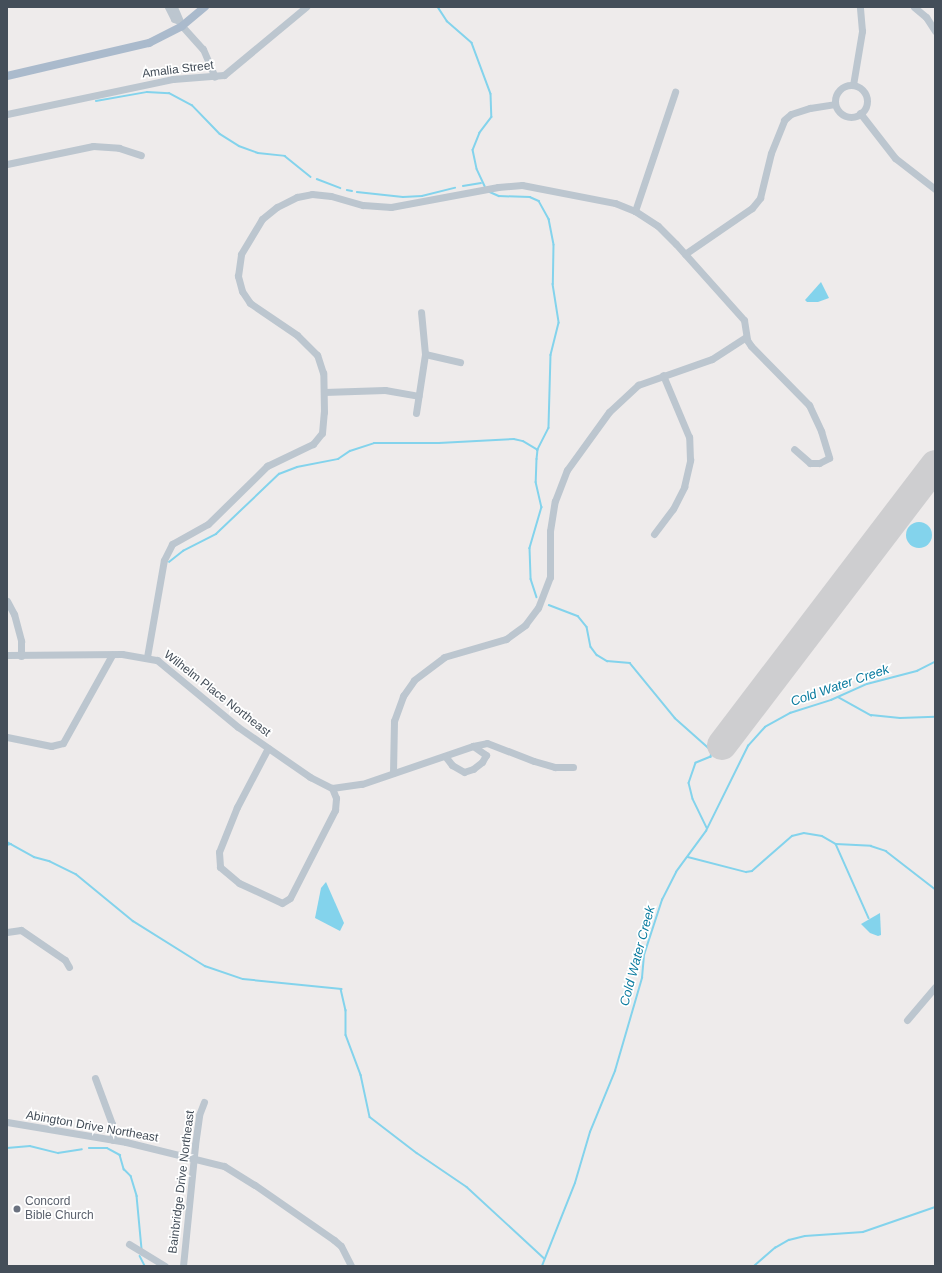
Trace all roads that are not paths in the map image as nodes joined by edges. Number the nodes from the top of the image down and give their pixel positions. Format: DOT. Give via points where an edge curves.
graph roads {
  1 [pos="168,7"];
  2 [pos="174,7"];
  3 [pos="205,7"];
  4 [pos="306,7"];
  5 [pos="860,7"];
  6 [pos="914,7"];
  7 [pos="180,23"];
  8 [pos="935,31"];
  9 [pos="7,76"];
  10 [pos="215,77"];
  11 [pos="853,85"];
  12 [pos="675,92"];
  13 [pos="835,104"];
  14 [pos="7,114"];
  15 [pos="860,114"];
  16 [pos="141,155"];
  17 [pos="7,164"];
  18 [pos="935,189"];
  19 [pos="635,211"];
  20 [pos="685,254"];
  21 [pos="421,312"];
  22 [pos="746,337"];
  23 [pos="425,354"];
  24 [pos="460,362"];
  25 [pos="663,375"];
  26 [pos="324,392"];
  27 [pos="418,396"];
  28 [pos="416,413"];
  29 [pos="794,449"];
  30 [pos="654,534"];
  31 [pos="7,601"];
  32 [pos="112,654"];
  33 [pos="7,655"];
  34 [pos="21,656"];
  35 [pos="147,657"];
  36 [pos="7,737"];
  37 [pos="473,746"];
  38 [pos="268,748"];
  39 [pos="446,756"];
  40 [pos="572,767"];
  41 [pos="393,773"];
  42 [pos="332,788"];
  43 [pos="10,930"];
  44 [pos="69,967"];
  45 [pos="935,987"];
  46 [pos="907,1020"];
  47 [pos="95,1078"];
  48 [pos="204,1102"];
  49 [pos="7,1122"];
  50 [pos="113,1140"];
  51 [pos="194,1158"];
  52 [pos="129,1244"];
  53 [pos="164,1266"];
  54 [pos="183,1266"];
  55 [pos="351,1266"];
  1 -- 7 [label="street" via="174,19"];
  2 -- 7 [label="street"];
  3 -- 7 [label="main road"];
  4 -- 10 [label="street, Amalia Street" via="239,64 224,75"];
  5 -- 11 [label="street" via="862,31"];
  6 -- 8 [label="street" via="926,17"];
  7 -- 9 [label="main road" via="134,48"];
  7 -- 10 [label="street" via="203,49"];
  10 -- 14 [label="street, Amalia Street" via="172,79"];
  11 -- 13 [label="street" via="839,90"];
  11 -- 15 [label="street" via="862,90 866,100"];
  12 -- 19 [label="street"];
  13 -- 15 [label="street" via="845,116"];
  13 -- 20 [label="street" via="810,108 791,114 784,120 771,153 760,198 752,208"];
  15 -- 18 [label="street" via="895,158"];
  16 -- 17 [label="street" via="119,148 93,146"];
  19 -- 20 [label="street" via="658,226"];
  19 -- 26 [label="street" via="615,203 522,185 498,186 391,207 312,194 297,197 277,207 262,219 241,254 238,271 240,286 250,302 297,335 314,351 321,363"];
  20 -- 22 [label="street" via="744,320"];
  21 -- 23 [label="street"];
  22 -- 25 [label="street" via="712,359"];
  22 -- 29 [label="street" via="760,356 809,405 821,431 829,458 819,463 810,463"];
  23 -- 24 [label="street"];
  23 -- 27 [label="street"];
  25 -- 30 [label="street" via="689,437 690,460 684,487 673,509"];
  25 -- 41 [label="street" via="638,385 620,399 567,470 552,517 550,577 534,614 506,639 444,658 424,670 411,684 394,721"];
  26 -- 27 [label="street" via="385,390"];
  26 -- 35 [label="street" via="323,429 317,441 267,466 215,519 172,544 164,560"];
  27 -- 28 [label="street"];
  31 -- 34 [label="street" via="14,614 21,641"];
  32 -- 34 [label="street, Wilhelm Place Northeast"];
  32 -- 35 [label="street, Wilhelm Place Northeast"];
  32 -- 36 [label="street" via="63,743 51,746"];
  33 -- 34 [label="street, Wilhelm Place Northeast"];
  35 -- 38 [label="street, Wilhelm Place Northeast" via="171,669 221,713"];
  37 -- 39 [label="street"];
  37 -- 39 [label="street" via="486,755 482,762 469,771 455,768 447,761"];
  37 -- 40 [label="street" via="488,743 534,761 555,767"];
  38 -- 42 [label="street, Wilhelm Place Northeast" via="310,777"];
  38 -- 42 [label="street" via="237,807 219,852 220,867 239,882 282,903 290,898 335,810 336,798"];
  39 -- 41 [label="street"];
  41 -- 42 [label="street" via="352,786"];
  43 -- 44 [label="street" via="26,934 66,960"];
  45 -- 46 [label="street"];
  47 -- 50 [label="street" via="112,1124"];
  48 -- 51 [label="street, Bainbridge Drive Northeast" via="199,1115"];
  49 -- 50 [label="street, Abington Drive Northeast"];
  50 -- 51 [label="street, Abington Drive Northeast"];
  51 -- 54 [label="street, Bainbridge Drive Northeast"];
  51 -- 55 [label="street, Abington Drive Northeast" via="224,1166 255,1185 338,1243"];
  52 -- 53 [label="street"];
}
